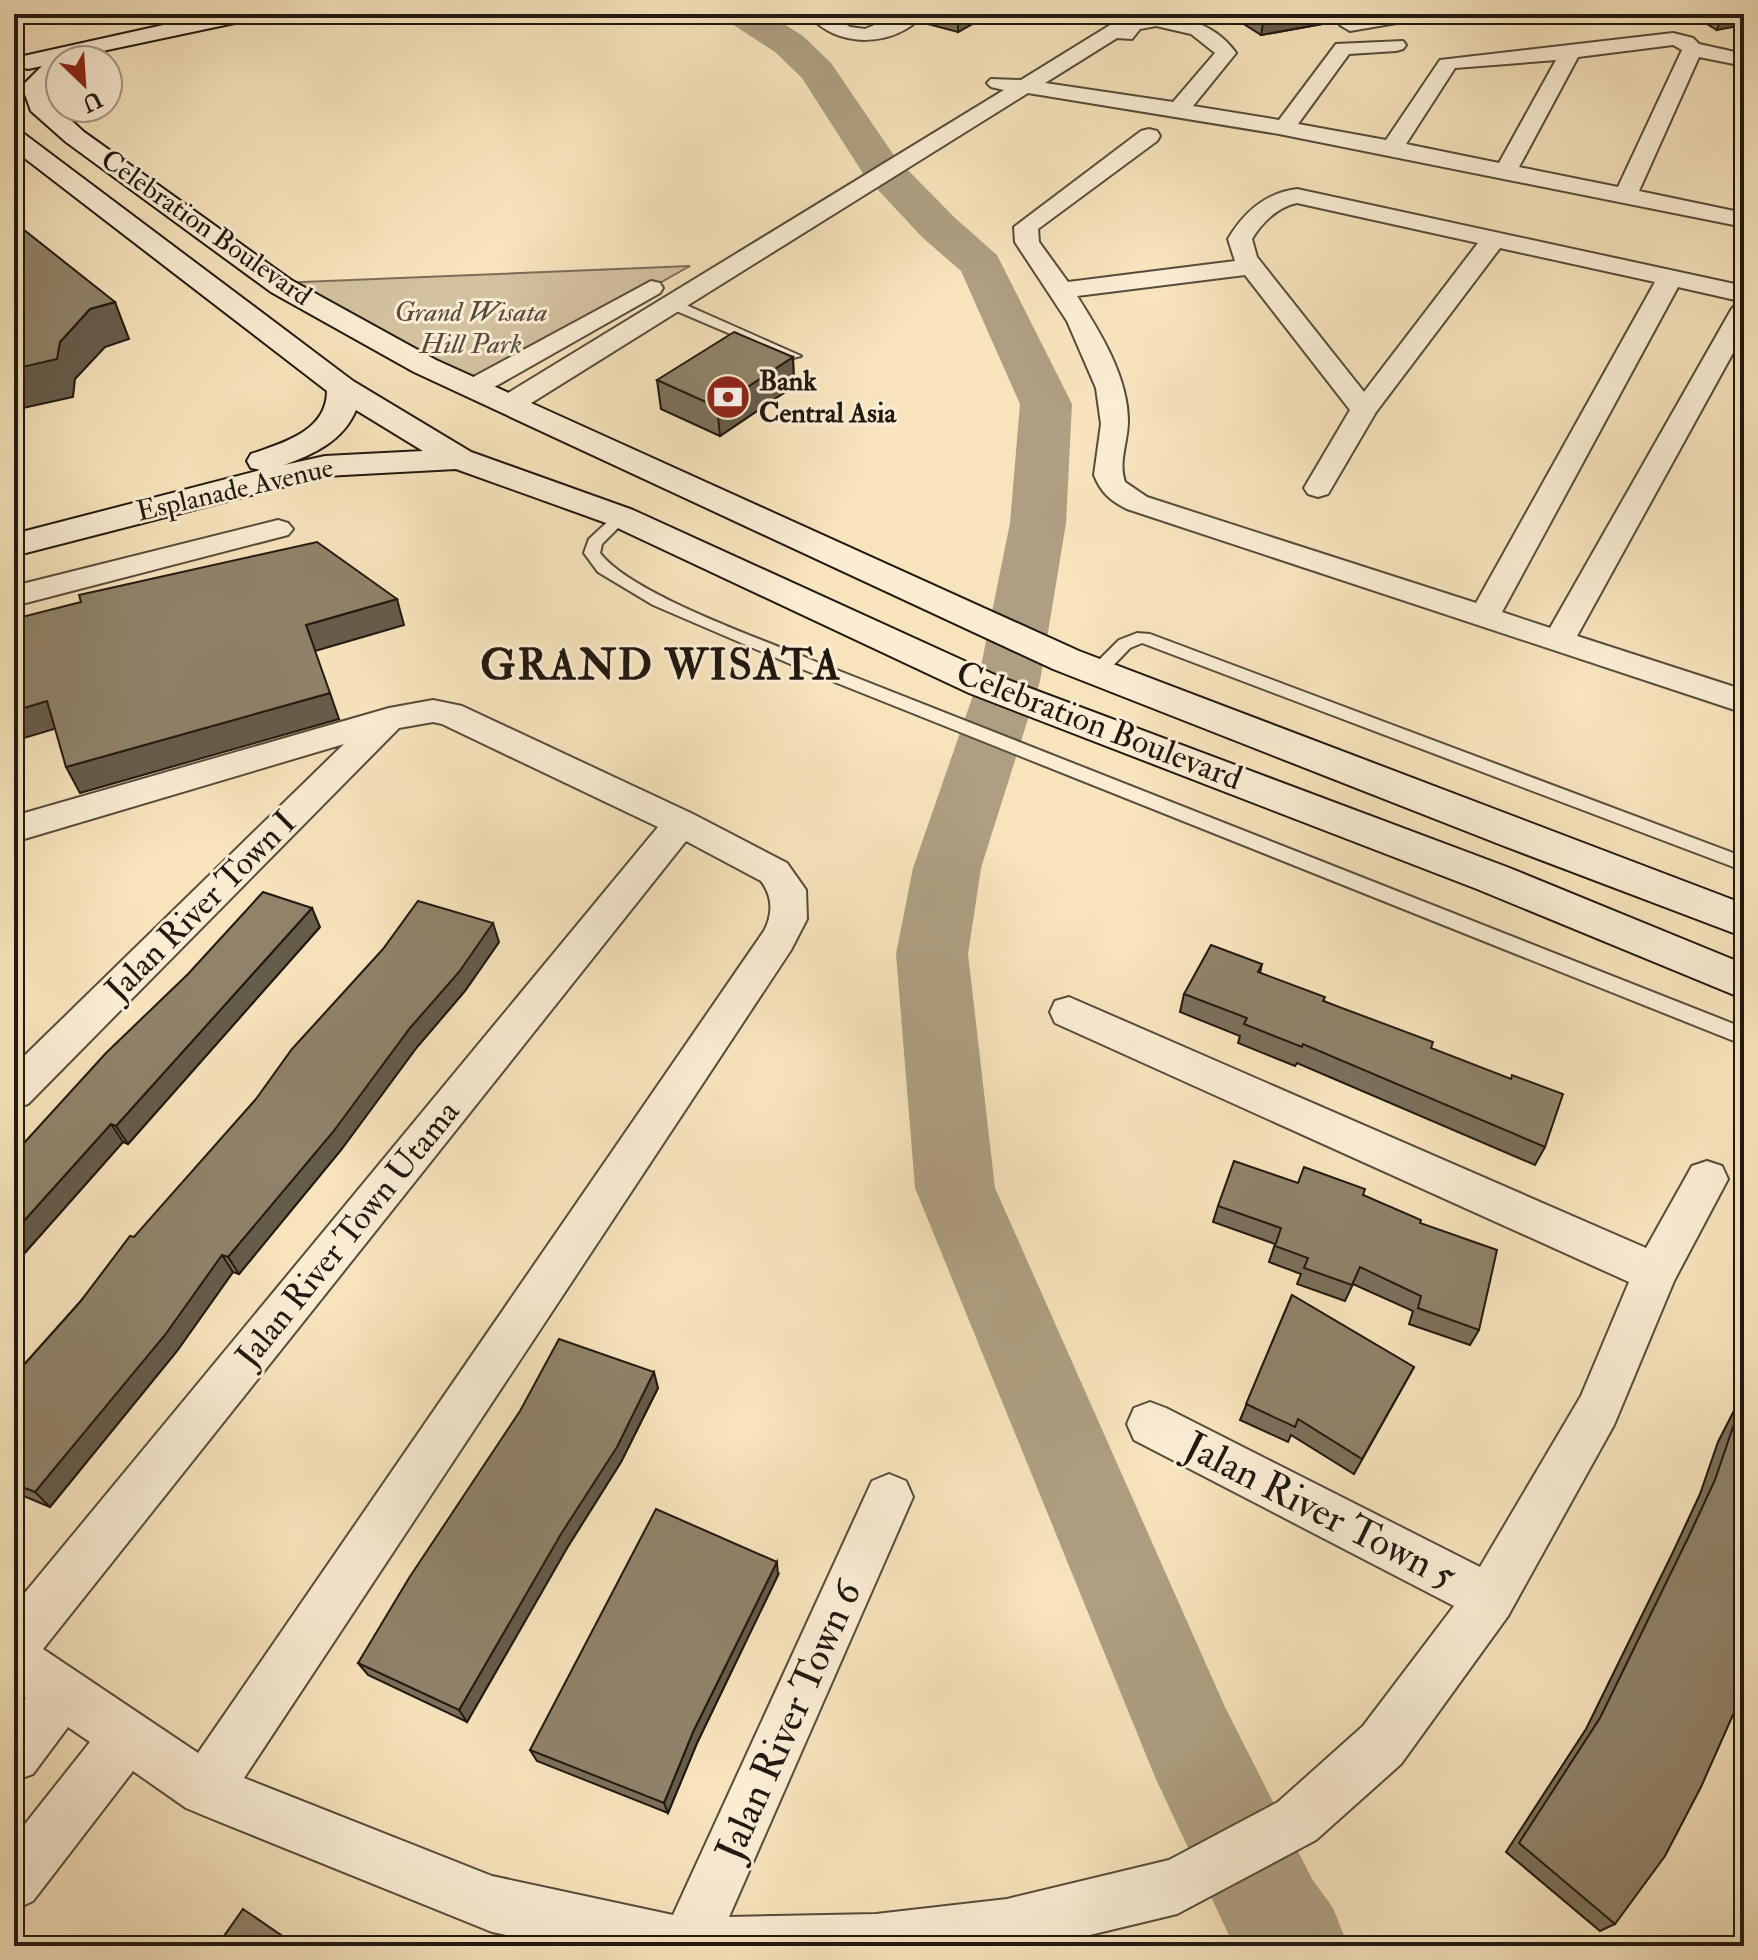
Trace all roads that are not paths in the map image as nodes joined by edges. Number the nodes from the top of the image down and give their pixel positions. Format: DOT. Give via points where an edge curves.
graph roads {
  1 [pos="185,14"];
  2 [pos="244,14"];
  3 [pos="818,14"];
  4 [pos="862,14"];
  5 [pos="1110,14"];
  6 [pos="1142,14"];
  7 [pos="1414,14"];
  8 [pos="905,19"];
  9 [pos="1343,26"];
  10 [pos="146,38"];
  11 [pos="1396,45"];
  12 [pos="124,46"];
  13 [pos="1692,49"];
  14 [pos="1572,50"];
  15 [pos="14,58"];
  16 [pos="1108,58"];
  17 [pos="1744,60"];
  18 [pos="14,65"];
  19 [pos="44,76"];
  20 [pos="998,83"];
  21 [pos="1026,86"];
  22 [pos="14,95"];
  23 [pos="1179,109"];
  24 [pos="44,110"];
  25 [pos="14,122"];
  26 [pos="60,124"];
  27 [pos="1285,127"];
  28 [pos="1149,136"];
  29 [pos="75,137"];
  30 [pos="14,138"];
  31 [pos="1393,147"];
  32 [pos="1506,170"];
  33 [pos="860,178"];
  34 [pos="1626,195"];
  35 [pos="87,196"];
  36 [pos="1744,220"];
  37 [pos="1493,240"];
  38 [pos="1249,267"];
  39 [pos="1670,278"];
  40 [pos="1063,290"];
  41 [pos="1744,294"];
  42 [pos="672,304"];
  43 [pos="1744,310"];
  44 [pos="794,356"];
  45 [pos="342,388"];
  46 [pos="473,388"];
  47 [pos="510,404"];
  48 [pos="1364,410"];
  49 [pos="459,459"];
  50 [pos="1318,488"];
  51 [pos="621,517"];
  52 [pos="14,526"];
  53 [pos="278,529"];
  54 [pos="14,545"];
  55 [pos="14,596"];
  56 [pos="1483,618"];
  57 [pos="1558,642"];
  58 [pos="1082,666"];
  59 [pos="1744,702"];
  60 [pos="389,719"];
  61 [pos="681,823"];
  62 [pos="14,829"];
  63 [pos="1744,864"];
  64 [pos="1744,921"];
  65 [pos="1744,982"];
  66 [pos="1069,1012"];
  67 [pos="1744,1037"];
  68 [pos="14,1092"];
  69 [pos="1707,1179"];
  70 [pos="1655,1273"];
  71 [pos="1150,1424"];
  72 [pos="889,1497"];
  73 [pos="1490,1598"];
  74 [pos="14,1645"];
  75 [pos="14,1660"];
  76 [pos="61,1695"];
  77 [pos="128,1735"];
  78 [pos="14,1755"];
  79 [pos="205,1789"];
  80 [pos="14,1882"];
  81 [pos="688,1946"];
  1 -- 15 [label="street"];
  2 -- 10 [label="street"];
  3 -- 8 [label="street" via="852,37 872,35"];
  4 -- 8 [label="street"];
  5 -- 20 [label="street"];
  6 -- 21 [label="street"];
  7 -- 9 [label="street"];
  10 -- 12 [label="street"];
  10 -- 18 [label="street"];
  11 -- 27 [label="street" via="1343,48"];
  13 -- 14 [label="street" via="1673,39"];
  13 -- 17 [label="street"];
  13 -- 34 [label="street"];
  14 -- 31 [label="street" via="1447,64"];
  14 -- 32 [label="street"];
  16 -- 23 [label="street" via="1133,25 1151,19 1187,24 1223,46 1226,53"];
  19 -- 24 [label="street, Celebration Boulevard" via="34,86"];
  20 -- 21 [label="street"];
  20 -- 33 [label="street" via="879,155"];
  21 -- 23 [label="street" via="1087,86"];
  21 -- 33 [label="street" via="902,164"];
  22 -- 29 [label="street" via="55,135"];
  23 -- 27 [label="street"];
  25 -- 35 [label="street" via="68,168"];
  26 -- 29 [label="street, Celebration Boulevard"];
  27 -- 31 [label="street"];
  28 -- 40 [label="street" via="1026,227 1027,242"];
  29 -- 46 [label="street, Celebration Boulevard" via="281,286"];
  30 -- 35 [label="street, Celebration Boulevard"];
  31 -- 32 [label="street"];
  32 -- 34 [label="street"];
  33 -- 42 [label="street"];
  33 -- 46 [label="street"];
  34 -- 36 [label="street"];
  35 -- 45 [label="street, Celebration Boulevard"];
  37 -- 38 [label="street" via="1290,196 1248,225 1240,239"];
  37 -- 39 [label="street"];
  37 -- 48 [label="street"];
  38 -- 40 [label="street"];
  38 -- 48 [label="street"];
  39 -- 41 [label="street"];
  39 -- 56 [label="street"];
  40 -- 56 [label="street" via="1104,375 1114,409 1106,474 1114,491"];
  42 -- 44 [label="lane"];
  42 -- 47 [label="street"];
  43 -- 57 [label="street"];
  45 -- 49 [label="street, Celebration Boulevard"];
  45 -- 52 [label="street, Esplanade Avenue" via="341,409 329,427 287,453"];
  46 -- 47 [label="street, Celebration Boulevard"];
  47 -- 58 [label="street, Celebration Boulevard"];
  48 -- 50 [label="street"];
  49 -- 51 [label="street, Celebration Boulevard"];
  49 -- 54 [label="street, Esplanade Avenue" via="325,466"];
  51 -- 65 [label="street, Celebration Boulevard" via="982,684 1492,878"];
  51 -- 67 [label="lane" via="595,542 592,553 604,569 659,601 969,731"];
  53 -- 55 [label="street"];
  56 -- 57 [label="street"];
  57 -- 59 [label="street"];
  58 -- 63 [label="lane" via="1136,637 1144,638"];
  58 -- 64 [label="street, Celebration Boulevard"];
  60 -- 61 [label="street" via="433,711 450,714"];
  60 -- 62 [label="street"];
  60 -- 68 [label="street, Jalan River Town I"];
  61 -- 74 [label="street, Jalan River Town Utama"];
  61 -- 79 [label="street" via="774,872 788,890 789,919"];
  66 -- 70 [label="street"];
  69 -- 70 [label="street"];
  70 -- 73 [label="street" via="1598,1410"];
  71 -- 73 [label="street, Jalan River Town 5"];
  72 -- 81 [label="street, Jalan River Town 6"];
  73 -- 81 [label="street" via="1382,1745 1297,1821 1177,1886 992,1928 876,1942"];
  75 -- 76 [label="street"];
  76 -- 77 [label="street"];
  76 -- 78 [label="street"];
  77 -- 79 [label="street"];
  77 -- 80 [label="street"];
  79 -- 81 [label="street" via="492,1904"];
}
